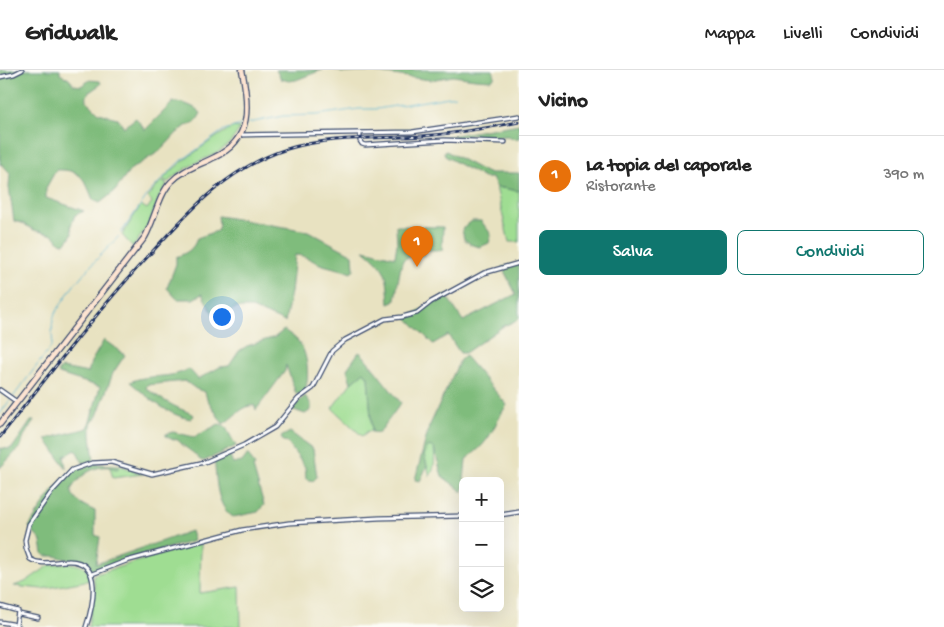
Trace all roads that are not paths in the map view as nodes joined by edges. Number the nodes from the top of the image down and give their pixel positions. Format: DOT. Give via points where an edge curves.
graph roads {
  1 [pos="22,70"];
  2 [pos="242,70"];
  3 [pos="0,77"];
  4 [pos="519,116"];
  5 [pos="360,133"];
  6 [pos="240,135"];
  7 [pos="505,142"];
  8 [pos="519,262"];
  9 [pos="0,390"];
  10 [pos="17,402"];
  11 [pos="0,424"];
  12 [pos="519,512"];
  13 [pos="504,514"];
  14 [pos="459,516"];
  15 [pos="92,574"];
  16 [pos="0,606"];
  17 [pos="18,614"];
  18 [pos="38,618"];
  19 [pos="0,622"];
  20 [pos="18,626"];
  21 [pos="86,627"];
  1 -- 3 [label="street"];
  2 -- 6 [label="street" via="248,112"];
  4 -- 5 [label="street" via="412,132"];
  5 -- 6 [label="street"];
  5 -- 7 [label="street" via="361,142 365,145 444,140"];
  6 -- 10 [label="street" via="222,154 182,173 168,185 145,237"];
  8 -- 15 [label="street" via="484,273 416,313 385,318 344,340 329,355 313,388 298,399 274,427 244,446 205,462 152,474 111,462 92,463 72,470 29,524 26,548 30,559 36,562 75,561 86,566"];
  9 -- 10 [label="street"];
  10 -- 11 [label="street"];
  12 -- 13 [label="street"];
  14 -- 15 [label="street" via="289,523 242,530 126,561"];
  15 -- 21 [label="street" via="92,598"];
  16 -- 17 [label="street" via="16,610"];
  17 -- 18 [label="street"];
  17 -- 20 [label="street"];
  19 -- 20 [label="street"];
}
